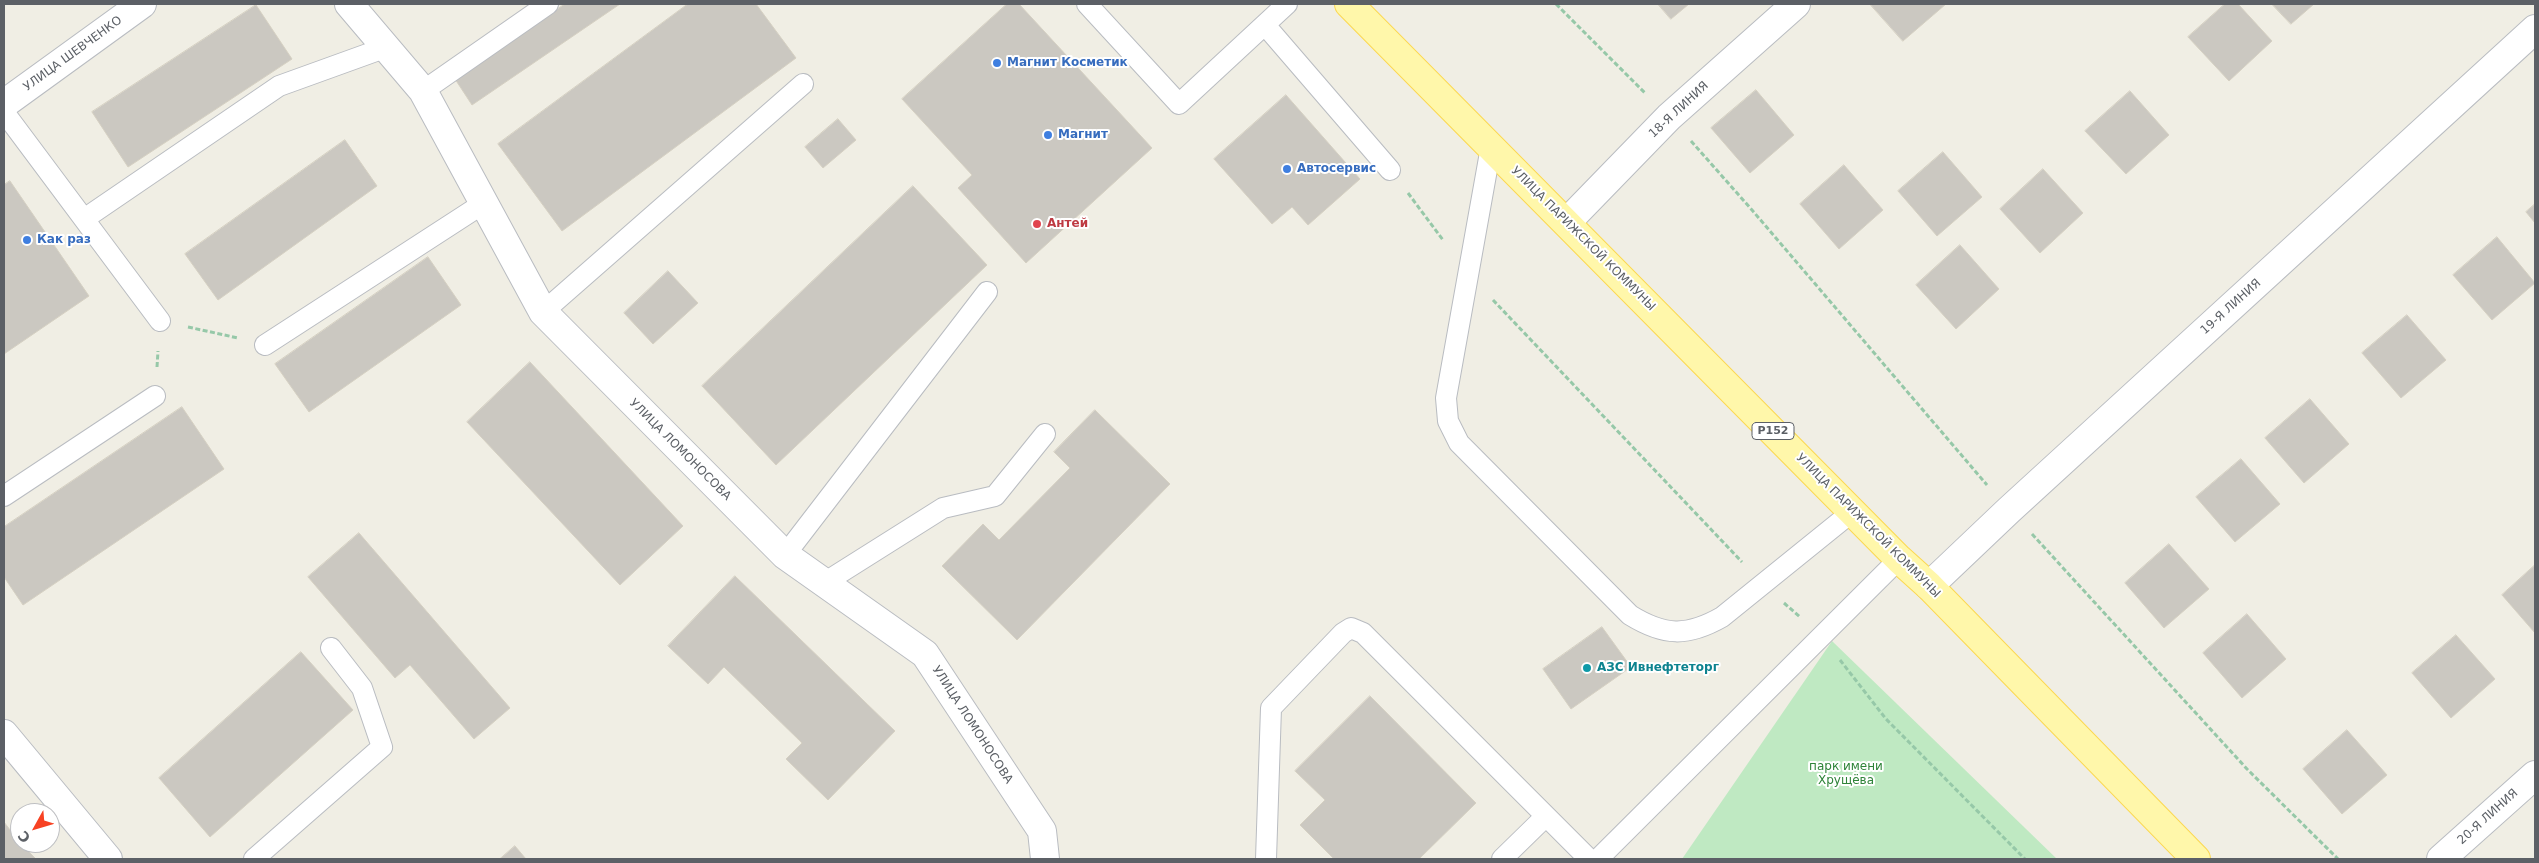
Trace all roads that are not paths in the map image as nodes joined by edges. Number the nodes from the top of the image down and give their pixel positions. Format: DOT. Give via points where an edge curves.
graph roads {
  1 [pos="142,4"];
  2 [pos="350,4"];
  3 [pos="548,4"];
  4 [pos="1088,4"];
  5 [pos="1287,4"];
  6 [pos="1349,4"];
  7 [pos="1796,4"];
  8 [pos="1264,24"];
  9 [pos="2535,29"];
  10 [pos="387,47"];
  11 [pos="803,84"];
  12 [pos="423,91"];
  13 [pos="4,104"];
  14 [pos="4,112"];
  15 [pos="1491,147"];
  16 [pos="1390,170"];
  17 [pos="484,203"];
  18 [pos="84,219"];
  19 [pos="1567,222"];
  20 [pos="987,292"];
  21 [pos="543,312"];
  22 [pos="160,321"];
  23 [pos="265,345"];
  24 [pos="155,396"];
  25 [pos="1045,434"];
  26 [pos="4,496"];
  27 [pos="1852,512"];
  28 [pos="785,555"];
  29 [pos="1899,559"];
  30 [pos="824,583"];
  31 [pos="1929,586"];
  32 [pos="331,648"];
  33 [pos="4,734"];
  34 [pos="2535,775"];
  35 [pos="1546,816"];
  36 [pos="108,859"];
  37 [pos="254,859"];
  38 [pos="1045,859"];
  39 [pos="1266,859"];
  40 [pos="1502,859"];
  41 [pos="1589,859"];
  42 [pos="1598,859"];
  43 [pos="2196,859"];
  44 [pos="2441,859"];
  1 -- 13 [label="street, УЛИЦА ШЕВЧЕНКО"];
  2 -- 10 [label="street, УЛИЦА ЛОМОНОСОВА"];
  3 -- 12 [label="lane"];
  4 -- 8 [label="lane" via="1179,104"];
  5 -- 8 [label="lane"];
  6 -- 15 [label="main road, УЛИЦА ПАРИЖСКОЙ КОММУНЫ / Р152"];
  7 -- 19 [label="street, 18-Я ЛИНИЯ" via="1669,117"];
  8 -- 16 [label="lane"];
  9 -- 31 [label="street, 19-Я ЛИНИЯ"];
  10 -- 12 [label="street, УЛИЦА ЛОМОНОСОВА"];
  10 -- 18 [label="lane" via="279,86"];
  11 -- 21 [label="lane"];
  12 -- 17 [label="street, УЛИЦА ЛОМОНОСОВА"];
  14 -- 18 [label="lane"];
  15 -- 19 [label="main road, УЛИЦА ПАРИЖСКОЙ КОММУНЫ / Р152"];
  15 -- 27 [label="lane" via="1446,398 1448,421 1459,442 1630,615 1646,626 1665,632 1685,632 1704,627 1722,617"];
  17 -- 21 [label="street, УЛИЦА ЛОМОНОСОВА"];
  17 -- 23 [label="lane"];
  18 -- 22 [label="lane"];
  19 -- 27 [label="main road, УЛИЦА ПАРИЖСКОЙ КОММУНЫ / Р152"];
  20 -- 28 [label="lane"];
  21 -- 28 [label="street, УЛИЦА ЛОМОНОСОВА"];
  24 -- 26 [label="lane"];
  25 -- 30 [label="lane" via="995,496 943,508"];
  27 -- 29 [label="main road, УЛИЦА ПАРИЖСКОЙ КОММУНЫ / Р152"];
  28 -- 30 [label="street, УЛИЦА ЛОМОНОСОВА"];
  29 -- 31 [label="main road, УЛИЦА ПАРИЖСКОЙ КОММУНЫ / Р152"];
  29 -- 42 [label="lane"];
  30 -- 38 [label="street, УЛИЦА ЛОМОНОСОВА" via="925,654 1042,831"];
  31 -- 43 [label="main road, УЛИЦА ПАРИЖСКОЙ КОММУНЫ / Р152"];
  32 -- 37 [label="lane" via="362,688 382,747"];
  33 -- 36 [label="street"];
  34 -- 44 [label="street, 20-Я ЛИНИЯ"];
  35 -- 39 [label="lane" via="1364,633 1352,628 1343,633 1271,708"];
  35 -- 40 [label="lane"];
  35 -- 41 [label="lane"];
}
